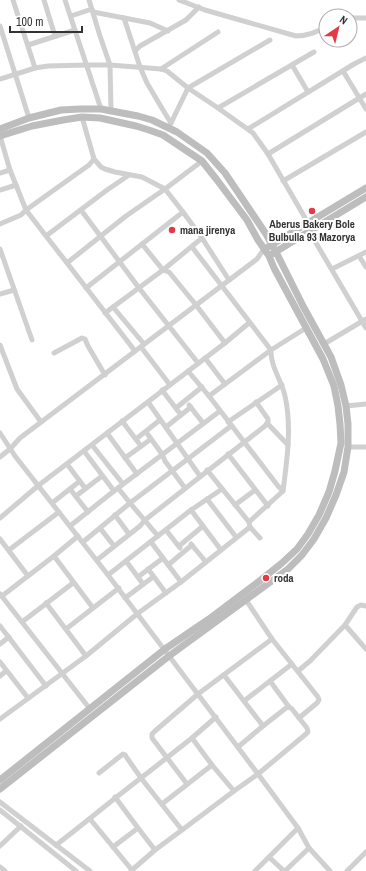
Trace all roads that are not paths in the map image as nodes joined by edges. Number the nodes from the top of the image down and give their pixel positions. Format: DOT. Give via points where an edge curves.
graph roads {
  1 [pos="13,0"];
  2 [pos="44,0"];
  3 [pos="65,0"];
  4 [pos="90,0"];
  5 [pos="179,0"];
  6 [pos="199,8"];
  7 [pos="93,10"];
  8 [pos="71,16"];
  9 [pos="124,18"];
  10 [pos="0,26"];
  11 [pos="75,30"];
  12 [pos="168,30"];
  13 [pos="318,31"];
  14 [pos="218,32"];
  15 [pos="55,36"];
  16 [pos="270,40"];
  17 [pos="28,45"];
  18 [pos="135,51"];
  19 [pos="314,52"];
  20 [pos="366,58"];
  21 [pos="87,65"];
  22 [pos="110,65"];
  23 [pos="292,65"];
  24 [pos="35,68"];
  25 [pos="140,68"];
  26 [pos="162,69"];
  27 [pos="343,71"];
  28 [pos="16,74"];
  29 [pos="0,79"];
  30 [pos="188,88"];
  31 [pos="308,92"];
  32 [pos="366,94"];
  33 [pos="360,98"];
  34 [pos="218,108"];
  35 [pos="101,109"];
  36 [pos="366,109"];
  37 [pos="111,111"];
  38 [pos="82,117"];
  39 [pos="29,118"];
  40 [pos="169,125"];
  41 [pos="0,129"];
  42 [pos="248,129"];
  43 [pos="366,132"];
  44 [pos="0,136"];
  45 [pos="268,154"];
  46 [pos="94,159"];
  47 [pos="202,161"];
  48 [pos="10,170"];
  49 [pos="0,173"];
  50 [pos="129,175"];
  51 [pos="283,181"];
  52 [pos="16,185"];
  53 [pos="366,188"];
  54 [pos="165,189"];
  55 [pos="0,190"];
  56 [pos="366,197"];
  57 [pos="26,210"];
  58 [pos="81,210"];
  59 [pos="183,212"];
  60 [pos="308,223"];
  61 [pos="0,224"];
  62 [pos="309,231"];
  63 [pos="46,236"];
  64 [pos="101,236"];
  65 [pos="202,238"];
  66 [pos="142,244"];
  67 [pos="272,244"];
  68 [pos="192,247"];
  69 [pos="0,249"];
  70 [pos="264,249"];
  71 [pos="276,252"];
  72 [pos="366,252"];
  73 [pos="269,256"];
  74 [pos="359,256"];
  75 [pos="257,259"];
  76 [pos="120,262"];
  77 [pos="67,263"];
  78 [pos="366,267"];
  79 [pos="332,269"];
  80 [pos="163,270"];
  81 [pos="229,280"];
  82 [pos="222,285"];
  83 [pos="86,288"];
  84 [pos="139,288"];
  85 [pos="14,290"];
  86 [pos="0,294"];
  87 [pos="196,305"];
  88 [pos="114,307"];
  89 [pos="105,313"];
  90 [pos="364,320"];
  91 [pos="249,323"];
  92 [pos="169,325"];
  93 [pos="306,328"];
  94 [pos="366,328"];
  95 [pos="32,340"];
  96 [pos="225,343"];
  97 [pos="324,344"];
  98 [pos="0,345"];
  99 [pos="142,345"];
  100 [pos="271,350"];
  101 [pos="135,351"];
  102 [pos="54,353"];
  103 [pos="205,358"];
  104 [pos="198,363"];
  105 [pos="188,371"];
  106 [pos="105,375"];
  107 [pos="334,377"];
  108 [pos="226,384"];
  109 [pos="170,385"];
  110 [pos="282,385"];
  111 [pos="202,387"];
  112 [pos="162,390"];
  113 [pos="209,396"];
  114 [pos="186,400"];
  115 [pos="148,402"];
  116 [pos="256,402"];
  117 [pos="366,404"];
  118 [pos="346,406"];
  119 [pos="191,407"];
  120 [pos="176,408"];
  121 [pos="220,411"];
  122 [pos="181,415"];
  123 [pos="160,420"];
  124 [pos="122,421"];
  125 [pos="42,422"];
  126 [pos="203,423"];
  127 [pos="267,423"];
  128 [pos="230,424"];
  129 [pos="166,427"];
  130 [pos="146,432"];
  131 [pos="0,433"];
  132 [pos="107,433"];
  133 [pos="136,439"];
  134 [pos="151,439"];
  135 [pos="243,442"];
  136 [pos="177,443"];
  137 [pos="288,444"];
  138 [pos="92,445"];
  139 [pos="141,446"];
  140 [pos="348,447"];
  141 [pos="366,447"];
  142 [pos="10,449"];
  143 [pos="84,451"];
  144 [pos="162,454"];
  145 [pos="228,454"];
  146 [pos="0,456"];
  147 [pos="126,458"];
  148 [pos="188,460"];
  149 [pos="67,464"];
  150 [pos="207,470"];
  151 [pos="173,472"];
  152 [pos="137,474"];
  153 [pos="102,476"];
  154 [pos="200,476"];
  155 [pos="80,481"];
  156 [pos="39,485"];
  157 [pos="118,487"];
  158 [pos="86,488"];
  159 [pos="185,488"];
  160 [pos="222,488"];
  161 [pos="70,489"];
  162 [pos="255,490"];
  163 [pos="283,491"];
  164 [pos="76,496"];
  165 [pos="207,499"];
  166 [pos="52,503"];
  167 [pos="130,503"];
  168 [pos="235,505"];
  169 [pos="268,506"];
  170 [pos="192,510"];
  171 [pos="59,512"];
  172 [pos="88,512"];
  173 [pos="115,515"];
  174 [pos="319,515"];
  175 [pos="0,518"];
  176 [pos="326,518"];
  177 [pos="145,520"];
  178 [pos="250,525"];
  179 [pos="70,526"];
  180 [pos="204,526"];
  181 [pos="100,528"];
  182 [pos="166,530"];
  183 [pos="129,534"];
  184 [pos="78,536"];
  185 [pos="158,536"];
  186 [pos="236,537"];
  187 [pos="260,538"];
  188 [pos="0,539"];
  189 [pos="188,539"];
  190 [pos="82,542"];
  191 [pos="151,542"];
  192 [pos="192,545"];
  193 [pos="114,546"];
  194 [pos="179,546"];
  195 [pos="9,550"];
  196 [pos="221,550"];
  197 [pos="184,553"];
  198 [pos="54,556"];
  199 [pos="163,558"];
  200 [pos="97,560"];
  201 [pos="126,561"];
  202 [pos="206,562"];
  203 [pos="168,565"];
  204 [pos="148,569"];
  205 [pos="108,575"];
  206 [pos="28,576"];
  207 [pos="138,577"];
  208 [pos="153,577"];
  209 [pos="181,582"];
  210 [pos="73,583"];
  211 [pos="143,584"];
  212 [pos="118,588"];
  213 [pos="166,593"];
  214 [pos="3,597"];
  215 [pos="126,598"];
  216 [pos="246,600"];
  217 [pos="46,603"];
  218 [pos="0,605"];
  219 [pos="366,606"];
  220 [pos="93,608"];
  221 [pos="137,614"];
  222 [pos="22,622"];
  223 [pos="345,625"];
  224 [pos="0,626"];
  225 [pos="66,629"];
  226 [pos="9,638"];
  227 [pos="272,639"];
  228 [pos="0,644"];
  229 [pos="366,649"];
  230 [pos="167,652"];
  231 [pos="86,656"];
  232 [pos="0,662"];
  233 [pos="292,664"];
  234 [pos="6,671"];
  235 [pos="298,671"];
  236 [pos="63,673"];
  237 [pos="224,675"];
  238 [pos="0,676"];
  239 [pos="270,681"];
  240 [pos="46,686"];
  241 [pos="198,694"];
  242 [pos="28,698"];
  243 [pos="244,701"];
  244 [pos="289,707"];
  245 [pos="90,709"];
  246 [pos="216,717"];
  247 [pos="299,718"];
  248 [pos="0,719"];
  249 [pos="263,726"];
  250 [pos="192,738"];
  251 [pos="238,746"];
  252 [pos="166,758"];
  253 [pos="212,765"];
  254 [pos="99,773"];
  255 [pos="258,774"];
  256 [pos="141,778"];
  257 [pos="0,780"];
  258 [pos="187,784"];
  259 [pos="0,789"];
  260 [pos="234,791"];
  261 [pos="115,797"];
  262 [pos="0,802"];
  263 [pos="162,804"];
  264 [pos="0,810"];
  265 [pos="90,819"];
  266 [pos="21,826"];
  267 [pos="138,828"];
  268 [pos="298,828"];
  269 [pos="182,830"];
  270 [pos="0,846"];
  271 [pos="56,846"];
  272 [pos="113,847"];
  273 [pos="309,848"];
  274 [pos="155,850"];
  275 [pos="366,852"];
  276 [pos="269,857"];
  277 [pos="0,870"];
  278 [pos="5,871"];
  279 [pos="76,871"];
  280 [pos="90,871"];
  281 [pos="132,871"];
  282 [pos="255,871"];
  283 [pos="285,871"];
  284 [pos="330,871"];
  285 [pos="346,871"];
  1 -- 17 [label="street"];
  2 -- 15 [label="street"];
  3 -- 8 [label="street"];
  4 -- 7 [label="street"];
  5 -- 6 [label="street"];
  6 -- 12 [label="street" via="186,20"];
  6 -- 13 [label="street" via="296,36 309,35"];
  7 -- 8 [label="street"];
  7 -- 9 [label="street"];
  7 -- 22 [label="street"];
  8 -- 11 [label="street"];
  9 -- 12 [label="street" via="150,23"];
  9 -- 18 [label="street"];
  10 -- 28 [label="street"];
  11 -- 15 [label="street"];
  11 -- 21 [label="street"];
  12 -- 18 [label="street"];
  14 -- 26 [label="street"];
  15 -- 17 [label="street"];
  16 -- 30 [label="street"];
  17 -- 24 [label="street"];
  18 -- 25 [label="street"];
  19 -- 23 [label="street"];
  20 -- 27 [label="street"];
  21 -- 22 [label="street"];
  21 -- 24 [label="street"];
  21 -- 35 [label="street"];
  22 -- 25 [label="street"];
  22 -- 37 [label="street"];
  23 -- 31 [label="street"];
  23 -- 34 [label="street"];
  24 -- 28 [label="street"];
  25 -- 26 [label="street"];
  25 -- 40 [label="street"];
  26 -- 30 [label="street"];
  27 -- 31 [label="street"];
  27 -- 33 [label="street"];
  28 -- 29 [label="street"];
  28 -- 39 [label="street"];
  30 -- 34 [label="street"];
  30 -- 40 [label="street"];
  31 -- 42 [label="street"];
  32 -- 33 [label="street"];
  33 -- 36 [label="street"];
  33 -- 45 [label="street"];
  34 -- 42 [label="street"];
  35 -- 37 [label="main road"];
  35 -- 39 [label="main road" via="61,110"];
  37 -- 40 [label="main road"];
  38 -- 44 [label="main road" via="32,126"];
  38 -- 46 [label="street"];
  38 -- 47 [label="main road" via="100,118 149,130 170,139"];
  39 -- 41 [label="main road"];
  40 -- 67 [label="main road" via="207,153 225,173"];
  42 -- 45 [label="street"];
  43 -- 51 [label="street"];
  44 -- 48 [label="street"];
  45 -- 51 [label="street"];
  46 -- 50 [label="street" via="105,169"];
  46 -- 57 [label="street"];
  47 -- 54 [label="street"];
  47 -- 70 [label="main road" via="247,220"];
  48 -- 49 [label="street"];
  48 -- 52 [label="street"];
  50 -- 54 [label="street" via="142,177"];
  50 -- 58 [label="street"];
  51 -- 60 [label="street"];
  52 -- 55 [label="street"];
  52 -- 57 [label="street"];
  53 -- 60 [label="main road"];
  54 -- 59 [label="street"];
  54 -- 64 [label="street"];
  56 -- 62 [label="main road"];
  57 -- 61 [label="street" via="21,215"];
  57 -- 63 [label="street"];
  58 -- 63 [label="street"];
  58 -- 64 [label="street"];
  59 -- 65 [label="street"];
  59 -- 66 [label="street"];
  60 -- 67 [label="main road"];
  62 -- 71 [label="main road"];
  62 -- 79 [label="street"];
  63 -- 77 [label="street"];
  64 -- 76 [label="street"];
  64 -- 77 [label="street"];
  65 -- 68 [label="street"];
  65 -- 81 [label="street"];
  66 -- 76 [label="street"];
  66 -- 80 [label="street"];
  67 -- 70 [label="main road"];
  67 -- 71 [label="main road"];
  68 -- 80 [label="street"];
  68 -- 82 [label="street"];
  69 -- 85 [label="street"];
  70 -- 73 [label="main road"];
  70 -- 75 [label="street"];
  71 -- 73 [label="main road"];
  71 -- 97 [label="main road"];
  72 -- 74 [label="street"];
  73 -- 75 [label="street"];
  73 -- 93 [label="main road"];
  74 -- 78 [label="street"];
  74 -- 79 [label="street"];
  75 -- 81 [label="street"];
  76 -- 83 [label="street"];
  76 -- 84 [label="street"];
  77 -- 83 [label="street"];
  79 -- 90 [label="street"];
  80 -- 84 [label="street"];
  80 -- 87 [label="street" via="168,272"];
  81 -- 82 [label="street"];
  82 -- 87 [label="street"];
  82 -- 91 [label="street"];
  83 -- 89 [label="street"];
  84 -- 88 [label="street"];
  84 -- 92 [label="street"];
  85 -- 86 [label="street"];
  85 -- 95 [label="street"];
  87 -- 92 [label="street"];
  87 -- 96 [label="street"];
  88 -- 89 [label="street"];
  88 -- 99 [label="street"];
  89 -- 101 [label="street"];
  90 -- 94 [label="street"];
  90 -- 97 [label="street"];
  91 -- 96 [label="street"];
  91 -- 100 [label="street"];
  92 -- 99 [label="street"];
  92 -- 104 [label="street"];
  93 -- 100 [label="street"];
  93 -- 107 [label="main road"];
  96 -- 103 [label="street"];
  97 -- 107 [label="main road" via="331,357"];
  98 -- 125 [label="street" via="17,389"];
  99 -- 101 [label="street"];
  99 -- 109 [label="street"];
  100 -- 108 [label="street"];
  100 -- 110 [label="street" via="271,359"];
  101 -- 106 [label="street"];
  102 -- 106 [label="street" via="82,338 85,339"];
  103 -- 104 [label="street"];
  103 -- 108 [label="street"];
  104 -- 105 [label="street"];
  105 -- 109 [label="street"];
  105 -- 111 [label="street"];
  106 -- 125 [label="street"];
  107 -- 118 [label="main road" via="341,385"];
  107 -- 174 [label="main road" via="340,443 329,492"];
  108 -- 113 [label="street"];
  109 -- 112 [label="street"];
  110 -- 116 [label="street"];
  110 -- 137 [label="street" via="287,410"];
  111 -- 113 [label="street"];
  111 -- 114 [label="street"];
  112 -- 115 [label="street"];
  112 -- 120 [label="street"];
  113 -- 121 [label="street"];
  114 -- 119 [label="street"];
  114 -- 120 [label="street"];
  115 -- 123 [label="street"];
  115 -- 124 [label="street"];
  116 -- 127 [label="street" via="268,419"];
  116 -- 128 [label="street"];
  117 -- 118 [label="street"];
  118 -- 140 [label="main road"];
  119 -- 122 [label="street"];
  119 -- 126 [label="street"];
  120 -- 122 [label="street"];
  121 -- 126 [label="street"];
  121 -- 128 [label="street"];
  122 -- 129 [label="street"];
  123 -- 129 [label="street"];
  123 -- 130 [label="street"];
  124 -- 132 [label="street"];
  124 -- 133 [label="street"];
  125 -- 142 [label="street"];
  126 -- 136 [label="street"];
  127 -- 135 [label="street"];
  127 -- 137 [label="street"];
  128 -- 135 [label="street"];
  128 -- 148 [label="street"];
  129 -- 136 [label="street"];
  130 -- 133 [label="street"];
  130 -- 134 [label="street"];
  131 -- 142 [label="street"];
  132 -- 138 [label="street"];
  132 -- 147 [label="street"];
  133 -- 139 [label="street"];
  134 -- 139 [label="street"];
  134 -- 144 [label="street"];
  135 -- 145 [label="street"];
  135 -- 163 [label="street"];
  136 -- 144 [label="street"];
  136 -- 148 [label="street"];
  137 -- 163 [label="street"];
  138 -- 143 [label="street"];
  138 -- 157 [label="street"];
  139 -- 147 [label="street"];
  140 -- 141 [label="street"];
  140 -- 176 [label="main road" via="344,472"];
  142 -- 146 [label="street"];
  142 -- 156 [label="street"];
  143 -- 149 [label="street"];
  143 -- 153 [label="street"];
  144 -- 151 [label="street"];
  144 -- 152 [label="street"];
  145 -- 150 [label="street"];
  145 -- 162 [label="street"];
  147 -- 152 [label="street"];
  148 -- 151 [label="street"];
  148 -- 154 [label="street"];
  149 -- 155 [label="street"];
  149 -- 156 [label="street"];
  150 -- 154 [label="street"];
  150 -- 160 [label="street"];
  151 -- 159 [label="street"];
  151 -- 167 [label="street"];
  152 -- 157 [label="street"];
  153 -- 157 [label="street"];
  153 -- 158 [label="street"];
  154 -- 159 [label="street"];
  155 -- 158 [label="street"];
  155 -- 161 [label="street"];
  156 -- 166 [label="street"];
  156 -- 175 [label="street"];
  157 -- 167 [label="street"];
  157 -- 172 [label="street"];
  158 -- 164 [label="street"];
  159 -- 177 [label="street"];
  160 -- 165 [label="street"];
  160 -- 168 [label="street"];
  161 -- 164 [label="street"];
  161 -- 166 [label="street"];
  162 -- 168 [label="street"];
  162 -- 169 [label="street"];
  163 -- 169 [label="street"];
  164 -- 172 [label="street"];
  165 -- 170 [label="street"];
  165 -- 186 [label="street"];
  166 -- 171 [label="street"];
  167 -- 173 [label="street"];
  167 -- 177 [label="street"];
  168 -- 178 [label="street"];
  169 -- 178 [label="street"];
  170 -- 180 [label="street"];
  170 -- 182 [label="street"];
  171 -- 179 [label="street"];
  171 -- 195 [label="street"];
  172 -- 179 [label="street"];
  173 -- 181 [label="street"];
  173 -- 183 [label="street"];
  174 -- 176 [label="main road"];
  174 -- 230 [label="main road" via="297,549 282,563"];
  176 -- 216 [label="main road" via="302,555 288,569"];
  177 -- 183 [label="street"];
  177 -- 185 [label="street"];
  178 -- 186 [label="street"];
  178 -- 187 [label="street"];
  179 -- 184 [label="street"];
  180 -- 189 [label="street"];
  180 -- 196 [label="street"];
  181 -- 190 [label="street"];
  181 -- 193 [label="street"];
  182 -- 185 [label="street"];
  182 -- 194 [label="street"];
  183 -- 193 [label="street"];
  184 -- 190 [label="street"];
  184 -- 198 [label="street"];
  185 -- 191 [label="street"];
  186 -- 196 [label="street"];
  188 -- 195 [label="street"];
  189 -- 192 [label="street"];
  189 -- 194 [label="street"];
  190 -- 200 [label="street"];
  191 -- 199 [label="street"];
  191 -- 201 [label="street"];
  192 -- 197 [label="street"];
  192 -- 202 [label="street"];
  193 -- 200 [label="street"];
  194 -- 197 [label="street"];
  195 -- 206 [label="street"];
  196 -- 202 [label="street"];
  197 -- 203 [label="street"];
  198 -- 206 [label="street"];
  198 -- 210 [label="street"];
  199 -- 203 [label="street"];
  199 -- 204 [label="street"];
  200 -- 205 [label="street"];
  201 -- 205 [label="street"];
  201 -- 207 [label="street"];
  202 -- 209 [label="street"];
  203 -- 209 [label="street"];
  204 -- 207 [label="street"];
  204 -- 208 [label="street"];
  205 -- 212 [label="street"];
  206 -- 214 [label="street"];
  207 -- 211 [label="street"];
  208 -- 211 [label="street"];
  208 -- 213 [label="street"];
  209 -- 213 [label="street"];
  210 -- 217 [label="street"];
  210 -- 220 [label="street"];
  211 -- 215 [label="street"];
  212 -- 215 [label="street"];
  212 -- 220 [label="street"];
  213 -- 221 [label="street"];
  214 -- 218 [label="street"];
  214 -- 222 [label="street"];
  215 -- 221 [label="street"];
  216 -- 227 [label="street"];
  216 -- 230 [label="main road"];
  217 -- 222 [label="street"];
  217 -- 225 [label="street"];
  219 -- 223 [label="street" via="357,607"];
  220 -- 225 [label="street"];
  221 -- 230 [label="street"];
  221 -- 231 [label="street"];
  222 -- 236 [label="street"];
  223 -- 229 [label="street"];
  223 -- 235 [label="street"];
  224 -- 226 [label="street"];
  225 -- 231 [label="street"];
  226 -- 228 [label="street"];
  226 -- 240 [label="street"];
  227 -- 233 [label="street"];
  227 -- 237 [label="street"];
  230 -- 241 [label="street"];
  230 -- 245 [label="main road"];
  230 -- 259 [label="main road"];
  231 -- 236 [label="street"];
  232 -- 234 [label="street"];
  233 -- 235 [label="street"];
  233 -- 239 [label="street"];
  234 -- 238 [label="street"];
  234 -- 242 [label="street"];
  235 -- 247 [label="street" via="319,700"];
  236 -- 240 [label="street"];
  236 -- 245 [label="street"];
  237 -- 241 [label="street"];
  237 -- 243 [label="street"];
  239 -- 243 [label="street"];
  239 -- 244 [label="street"];
  240 -- 242 [label="street"];
  241 -- 246 [label="street"];
  241 -- 252 [label="street" via="152,734 152,738"];
  242 -- 248 [label="street"];
  243 -- 249 [label="street"];
  244 -- 247 [label="street"];
  244 -- 249 [label="street"];
  245 -- 257 [label="main road"];
  246 -- 250 [label="street"];
  246 -- 251 [label="street"];
  247 -- 255 [label="street" via="308,732"];
  249 -- 251 [label="street"];
  250 -- 252 [label="street"];
  250 -- 253 [label="street"];
  251 -- 255 [label="street"];
  252 -- 256 [label="street"];
  252 -- 258 [label="street"];
  253 -- 258 [label="street"];
  253 -- 260 [label="street"];
  254 -- 256 [label="street" via="123,754"];
  255 -- 260 [label="street"];
  255 -- 268 [label="street"];
  256 -- 261 [label="street"];
  256 -- 263 [label="street"];
  258 -- 263 [label="street"];
  260 -- 269 [label="street"];
  261 -- 265 [label="street"];
  261 -- 267 [label="street"];
  262 -- 271 [label="street"];
  263 -- 269 [label="street"];
  264 -- 266 [label="street"];
  265 -- 271 [label="street"];
  265 -- 272 [label="street"];
  266 -- 270 [label="street"];
  266 -- 279 [label="street"];
  267 -- 272 [label="street"];
  267 -- 274 [label="street"];
  268 -- 273 [label="street"];
  268 -- 276 [label="street"];
  269 -- 274 [label="street"];
  271 -- 280 [label="street"];
  272 -- 281 [label="street"];
  273 -- 283 [label="street"];
  273 -- 284 [label="street"];
  274 -- 281 [label="street"];
  275 -- 285 [label="street"];
  276 -- 282 [label="street"];
  276 -- 283 [label="street"];
  277 -- 278 [label="street"];
}
